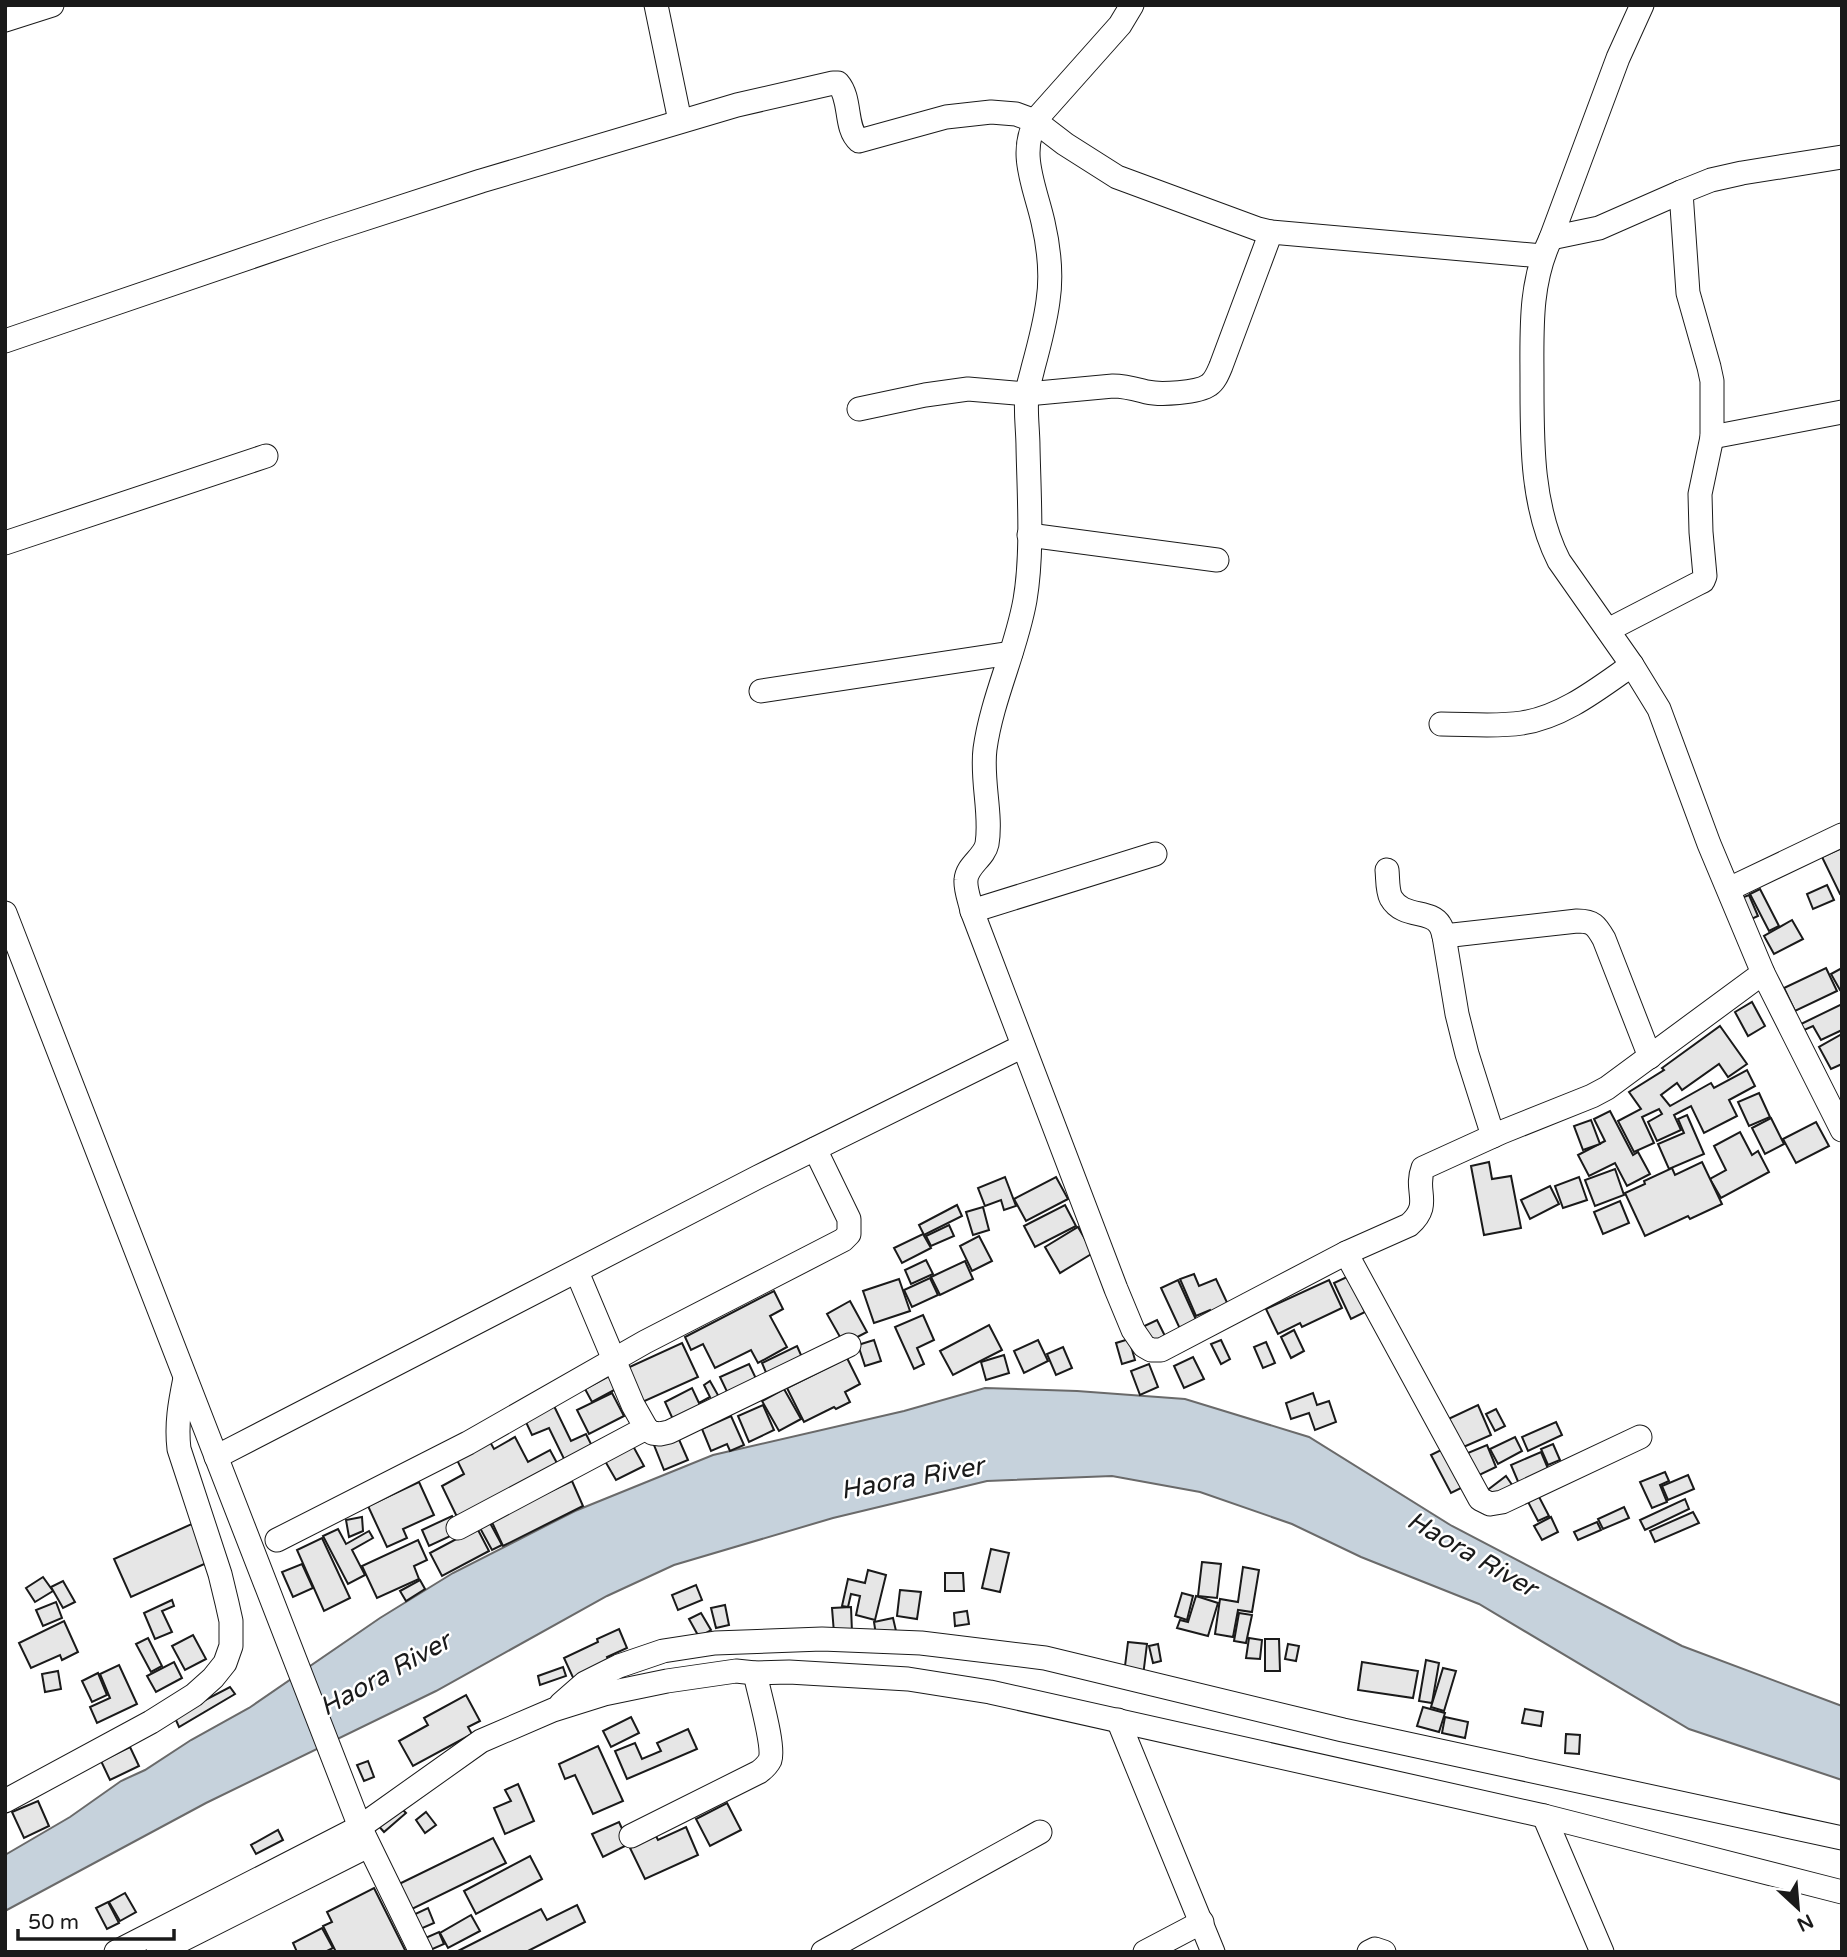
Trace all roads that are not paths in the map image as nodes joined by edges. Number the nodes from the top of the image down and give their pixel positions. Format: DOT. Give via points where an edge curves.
graph roads {
  1 [pos="52,5"];
  2 [pos="656,5"];
  3 [pos="1132,5"];
  4 [pos="1642,5"];
  5 [pos="5,20"];
  6 [pos="680,121"];
  7 [pos="1035,121"];
  8 [pos="1842,157"];
  9 [pos="1681,192"];
  10 [pos="1271,232"];
  11 [pos="1546,247"];
  12 [pos="5,341"];
  13 [pos="1027,394"];
  14 [pos="859,409"];
  15 [pos="1842,412"];
  16 [pos="1712,437"];
  17 [pos="266,456"];
  18 [pos="1029,535"];
  19 [pos="5,543"];
  20 [pos="1217,560"];
  21 [pos="1608,630"];
  22 [pos="1011,653"];
  23 [pos="1632,665"];
  24 [pos="761,691"];
  25 [pos="1441,724"];
  26 [pos="1842,835"];
  27 [pos="1155,854"];
  28 [pos="1387,870"];
  29 [pos="1729,889"];
  30 [pos="972,911"];
  31 [pos="5,912"];
  32 [pos="1444,936"];
  33 [pos="1763,973"];
  34 [pos="1023,1046"];
  35 [pos="1650,1057"];
  36 [pos="1842,1130"];
  37 [pos="1493,1136"];
  38 [pos="815,1149"];
  39 [pos="1346,1253"];
  40 [pos="577,1272"];
  41 [pos="849,1345"];
  42 [pos="614,1360"];
  43 [pos="185,1378"];
  44 [pos="646,1428"];
  45 [pos="1640,1437"];
  46 [pos="216,1457"];
  47 [pos="458,1528"];
  48 [pos="277,1540"];
  49 [pos="755,1673"];
  50 [pos="553,1710"];
  51 [pos="1118,1720"];
  52 [pos="5,1801"];
  53 [pos="1544,1816"];
  54 [pos="1040,1832"];
  55 [pos="631,1836"];
  56 [pos="364,1837"];
  57 [pos="1842,1838"];
  58 [pos="1842,1892"];
  59 [pos="1202,1922"];
  60 [pos="116,1952"];
  61 [pos="158,1952"];
  62 [pos="421,1952"];
  63 [pos="823,1952"];
  64 [pos="1145,1952"];
  65 [pos="1213,1952"];
  66 [pos="1369,1952"];
  67 [pos="1384,1952"];
  68 [pos="1602,1952"];
  1 -- 5 [label="street"];
  2 -- 6 [label="street"];
  3 -- 7 [label="street" via="1120,25"];
  4 -- 11 [label="street"];
  6 -- 7 [label="street" via="833,82 843,91 853,135 859,141 980,113 1016,114"];
  6 -- 12 [label="street" via="352,222"];
  7 -- 10 [label="street" via="1118,177"];
  7 -- 13 [label="street" via="1028,162 1051,282"];
  8 -- 9 [label="street" via="1742,173"];
  9 -- 11 [label="street"];
  9 -- 16 [label="street" via="1688,293 1712,381"];
  10 -- 11 [label="street"];
  10 -- 13 [label="street" via="1210,385 1156,393 1113,386"];
  11 -- 21 [label="street" via="1534,292 1532,328 1537,489 1553,548"];
  13 -- 14 [label="street" via="968,389"];
  13 -- 18 [label="street"];
  15 -- 16 [label="street"];
  16 -- 21 [label="street" via="1700,494 1703,581"];
  17 -- 19 [label="street"];
  18 -- 20 [label="street"];
  18 -- 22 [label="street" via="1025,599"];
  21 -- 23 [label="street"];
  22 -- 24 [label="street"];
  22 -- 30 [label="street" via="986,747 988,834 985,852 966,880"];
  23 -- 25 [label="street" via="1577,702 1525,723"];
  23 -- 29 [label="street" via="1659,709"];
  26 -- 29 [label="street"];
  27 -- 30 [label="street"];
  28 -- 32 [label="street" via="1396,904 1433,918"];
  29 -- 33 [label="street"];
  30 -- 34 [label="street"];
  31 -- 43 [label="street"];
  32 -- 35 [label="street" via="1588,921 1595,925"];
  32 -- 37 [label="street" via="1457,1014"];
  33 -- 35 [label="street"];
  33 -- 36 [label="street"];
  34 -- 38 [label="street"];
  34 -- 39 [label="street" via="1133,1330 1144,1346 1161,1350"];
  35 -- 37 [label="street" via="1592,1096"];
  37 -- 39 [label="street" via="1423,1168 1418,1217"];
  38 -- 40 [label="street"];
  38 -- 42 [label="street" via="849,1219 849,1234"];
  39 -- 45 [label="street" via="1480,1499 1490,1504 1502,1502"];
  40 -- 42 [label="street"];
  40 -- 46 [label="street"];
  41 -- 44 [label="street" via="669,1432 652,1433"];
  42 -- 44 [label="street"];
  42 -- 48 [label="street" via="468,1443"];
  43 -- 46 [label="street"];
  43 -- 52 [label="street" via="178,1414 179,1449 229,1612 230,1646 225,1663 194,1695 151,1722"];
  44 -- 47 [label="street"];
  46 -- 56 [label="street"];
  49 -- 50 [label="street" via="736,1671 667,1681"];
  49 -- 51 [label="street" via="908,1679"];
  49 -- 55 [label="street" via="771,1746 765,1766"];
  50 -- 56 [label="street" via="481,1741"];
  50 -- 57 [label="street" via="585,1683 663,1651 715,1643 822,1639 921,1643 1045,1658 1343,1730"];
  51 -- 53 [label="street"];
  51 -- 59 [label="street"];
  53 -- 58 [label="street"];
  53 -- 68 [label="street"];
  54 -- 63 [label="street"];
  56 -- 60 [label="street"];
  56 -- 61 [label="street"];
  56 -- 62 [label="street"];
  59 -- 64 [label="street"];
  59 -- 65 [label="street"];
  66 -- 67 [label="street"];
}
